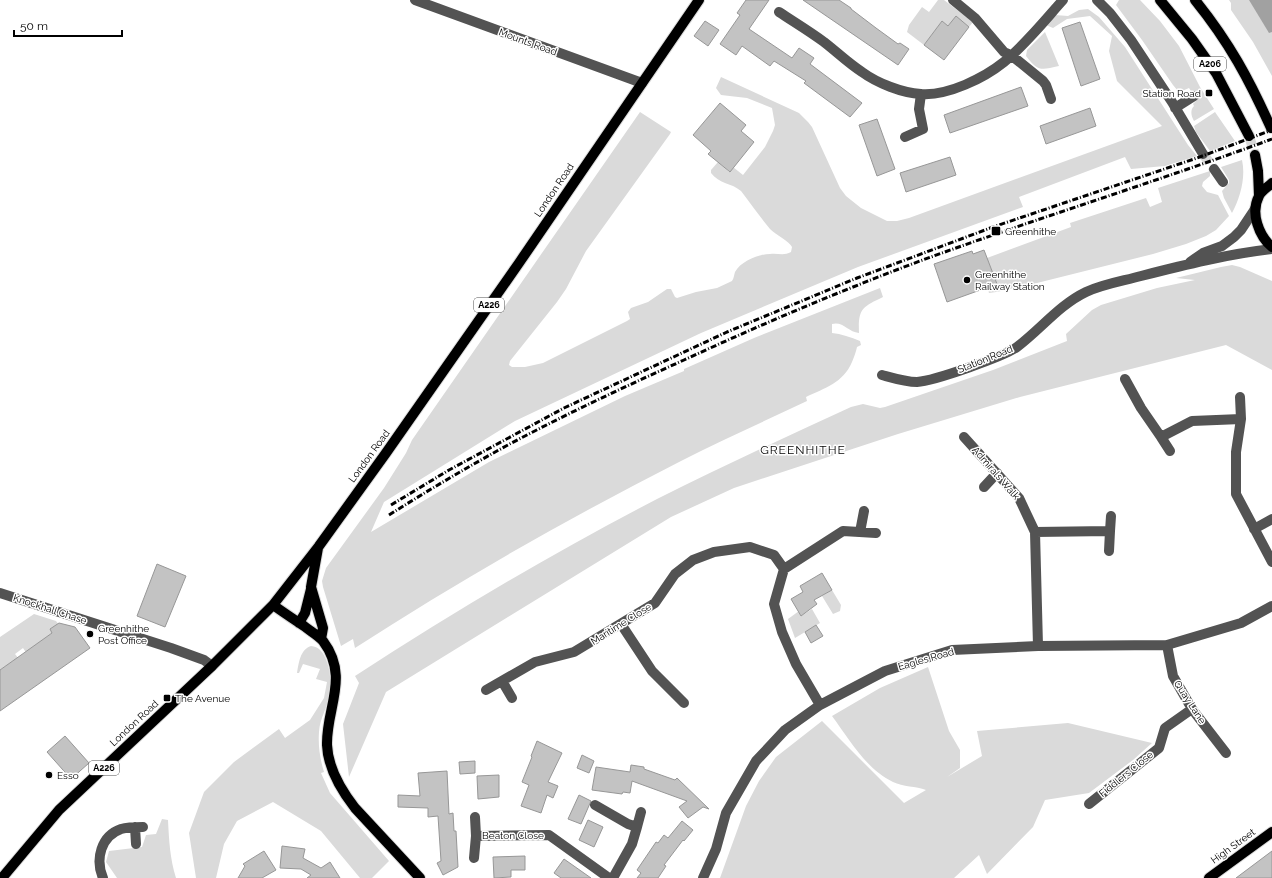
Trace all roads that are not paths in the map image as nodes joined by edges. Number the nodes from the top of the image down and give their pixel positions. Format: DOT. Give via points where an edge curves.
graph roads {
  1 [pos="415,0"];
  2 [pos="698,0"];
  3 [pos="953,0"];
  4 [pos="1063,0"];
  5 [pos="1097,0"];
  6 [pos="1160,0"];
  7 [pos="1197,1"];
  8 [pos="778,12"];
  9 [pos="1011,55"];
  10 [pos="642,83"];
  11 [pos="921,94"];
  12 [pos="1194,96"];
  13 [pos="1051,99"];
  14 [pos="1175,108"];
  15 [pos="1271,128"];
  16 [pos="1249,136"];
  17 [pos="905,137"];
  18 [pos="1203,154"];
  19 [pos="1255,156"];
  20 [pos="1214,169"];
  21 [pos="1223,182"];
  22 [pos="1272,183"];
  23 [pos="1259,196"];
  24 [pos="1255,209"];
  25 [pos="1272,248"];
  26 [pos="1188,264"];
  27 [pos="882,375"];
  28 [pos="1125,379"];
  29 [pos="1240,397"];
  30 [pos="1241,419"];
  31 [pos="964,437"];
  32 [pos="1161,437"];
  33 [pos="1170,451"];
  34 [pos="997,473"];
  35 [pos="984,486"];
  36 [pos="864,511"];
  37 [pos="1111,516"];
  38 [pos="1272,519"];
  39 [pos="1254,529"];
  40 [pos="1110,531"];
  41 [pos="860,532"];
  42 [pos="1035,532"];
  43 [pos="876,533"];
  44 [pos="319,546"];
  45 [pos="1109,551"];
  46 [pos="1272,562"];
  47 [pos="784,570"];
  48 [pos="311,587"];
  49 [pos="0,593"];
  50 [pos="273,605"];
  51 [pos="1272,606"];
  52 [pos="299,623"];
  53 [pos="621,624"];
  54 [pos="322,639"];
  55 [pos="1167,645"];
  56 [pos="1038,646"];
  57 [pos="212,666"];
  58 [pos="502,681"];
  59 [pos="486,690"];
  60 [pos="512,698"];
  61 [pos="684,704"];
  62 [pos="820,705"];
  63 [pos="1192,709"];
  64 [pos="1226,753"];
  65 [pos="1089,804"];
  66 [pos="595,805"];
  67 [pos="641,812"];
  68 [pos="475,817"];
  69 [pos="637,827"];
  70 [pos="1272,832"];
  71 [pos="476,836"];
  72 [pos="136,844"];
  73 [pos="474,858"];
  74 [pos="2,878"];
  75 [pos="103,878"];
  76 [pos="420,878"];
  77 [pos="609,878"];
  78 [pos="613,878"];
  79 [pos="703,878"];
  80 [pos="1209,878"];
  1 -- 10 [label="street, Mounts Road"];
  2 -- 10 [label="main road, London Road / A226"];
  3 -- 9 [label="street" via="972,15 1002,49"];
  4 -- 9 [label="street"];
  5 -- 14 [label="street" via="1128,37"];
  6 -- 16 [label="main road, A206" via="1216,73"];
  7 -- 15 [label="main road, A206" via="1238,59"];
  8 -- 11 [label="street" via="823,41 862,72 887,86"];
  9 -- 11 [label="street" via="972,82 945,91"];
  9 -- 13 [label="street" via="1045,83"];
  10 -- 44 [label="main road, London Road / A226" via="386,454"];
  11 -- 17 [label="street" via="919,112 923,129"];
  12 -- 14 [label="street"];
  14 -- 18 [label="street"];
  19 -- 23 [label="main road"];
  20 -- 21 [label="street"];
  22 -- 23 [label="main road"];
  23 -- 24 [label="main road"];
  24 -- 25 [label="main road" via="1258,229 1265,242"];
  24 -- 26 [label="street, Station Road" via="1234,237"];
  25 -- 26 [label="street, Station Road"];
  26 -- 27 [label="street, Station Road" via="1086,292 1055,312 1014,349 987,360 918,382"];
  28 -- 32 [label="street"];
  29 -- 30 [label="street"];
  30 -- 32 [label="street" via="1192,421"];
  30 -- 39 [label="street" via="1236,452 1236,494"];
  31 -- 34 [label="street, Admirals Walk"];
  32 -- 33 [label="street"];
  34 -- 35 [label="street"];
  34 -- 42 [label="street, Admirals Walk" via="1019,498"];
  36 -- 41 [label="street"];
  37 -- 40 [label="street"];
  38 -- 39 [label="street"];
  39 -- 46 [label="street"];
  40 -- 42 [label="street"];
  40 -- 45 [label="street"];
  41 -- 43 [label="street"];
  41 -- 47 [label="street" via="843,532"];
  42 -- 56 [label="street, Admirals Walk"];
  44 -- 48 [label="main road"];
  44 -- 50 [label="main road, London Road / A226"];
  47 -- 53 [label="street, Maritime Close" via="774,555 750,547 714,552 693,560 675,574 655,603"];
  47 -- 62 [label="street" via="774,604 782,632 796,664"];
  48 -- 52 [label="main road" via="306,610"];
  48 -- 54 [label="main road" via="323,628"];
  49 -- 57 [label="street, Knockhall Chase" via="203,659"];
  50 -- 52 [label="main road"];
  50 -- 57 [label="main road, London Road / A226"];
  51 -- 55 [label="street, Eagles Road" via="1241,623"];
  52 -- 54 [label="main road"];
  53 -- 58 [label="street, Maritime Close" via="574,652 535,662"];
  53 -- 61 [label="street" via="652,671"];
  54 -- 76 [label="main road" via="330,653 336,673 327,739 329,760 334,774 355,808"];
  55 -- 56 [label="street, Eagles Road"];
  55 -- 63 [label="street, Quay Lane" via="1173,676"];
  56 -- 62 [label="street, Eagles Road" via="952,650 885,671"];
  57 -- 74 [label="main road, London Road / A226" via="59,810"];
  58 -- 59 [label="street, Maritime Close"];
  58 -- 60 [label="street"];
  62 -- 79 [label="street, Eagles Road" via="785,730 756,761 726,813 716,849"];
  63 -- 64 [label="street, Quay Lane"];
  63 -- 65 [label="street, Fiddlers Close" via="1165,728 1159,748"];
  66 -- 69 [label="street"];
  67 -- 69 [label="street"];
  68 -- 71 [label="street"];
  69 -- 78 [label="street" via="632,844"];
  70 -- 80 [label="main road, High Street"];
  71 -- 73 [label="street"];
  71 -- 77 [label="street, Beaton Close" via="549,835"];
  72 -- 75 [label="street" via="139,827 117,831 109,837 103,844 99,859"];
}
